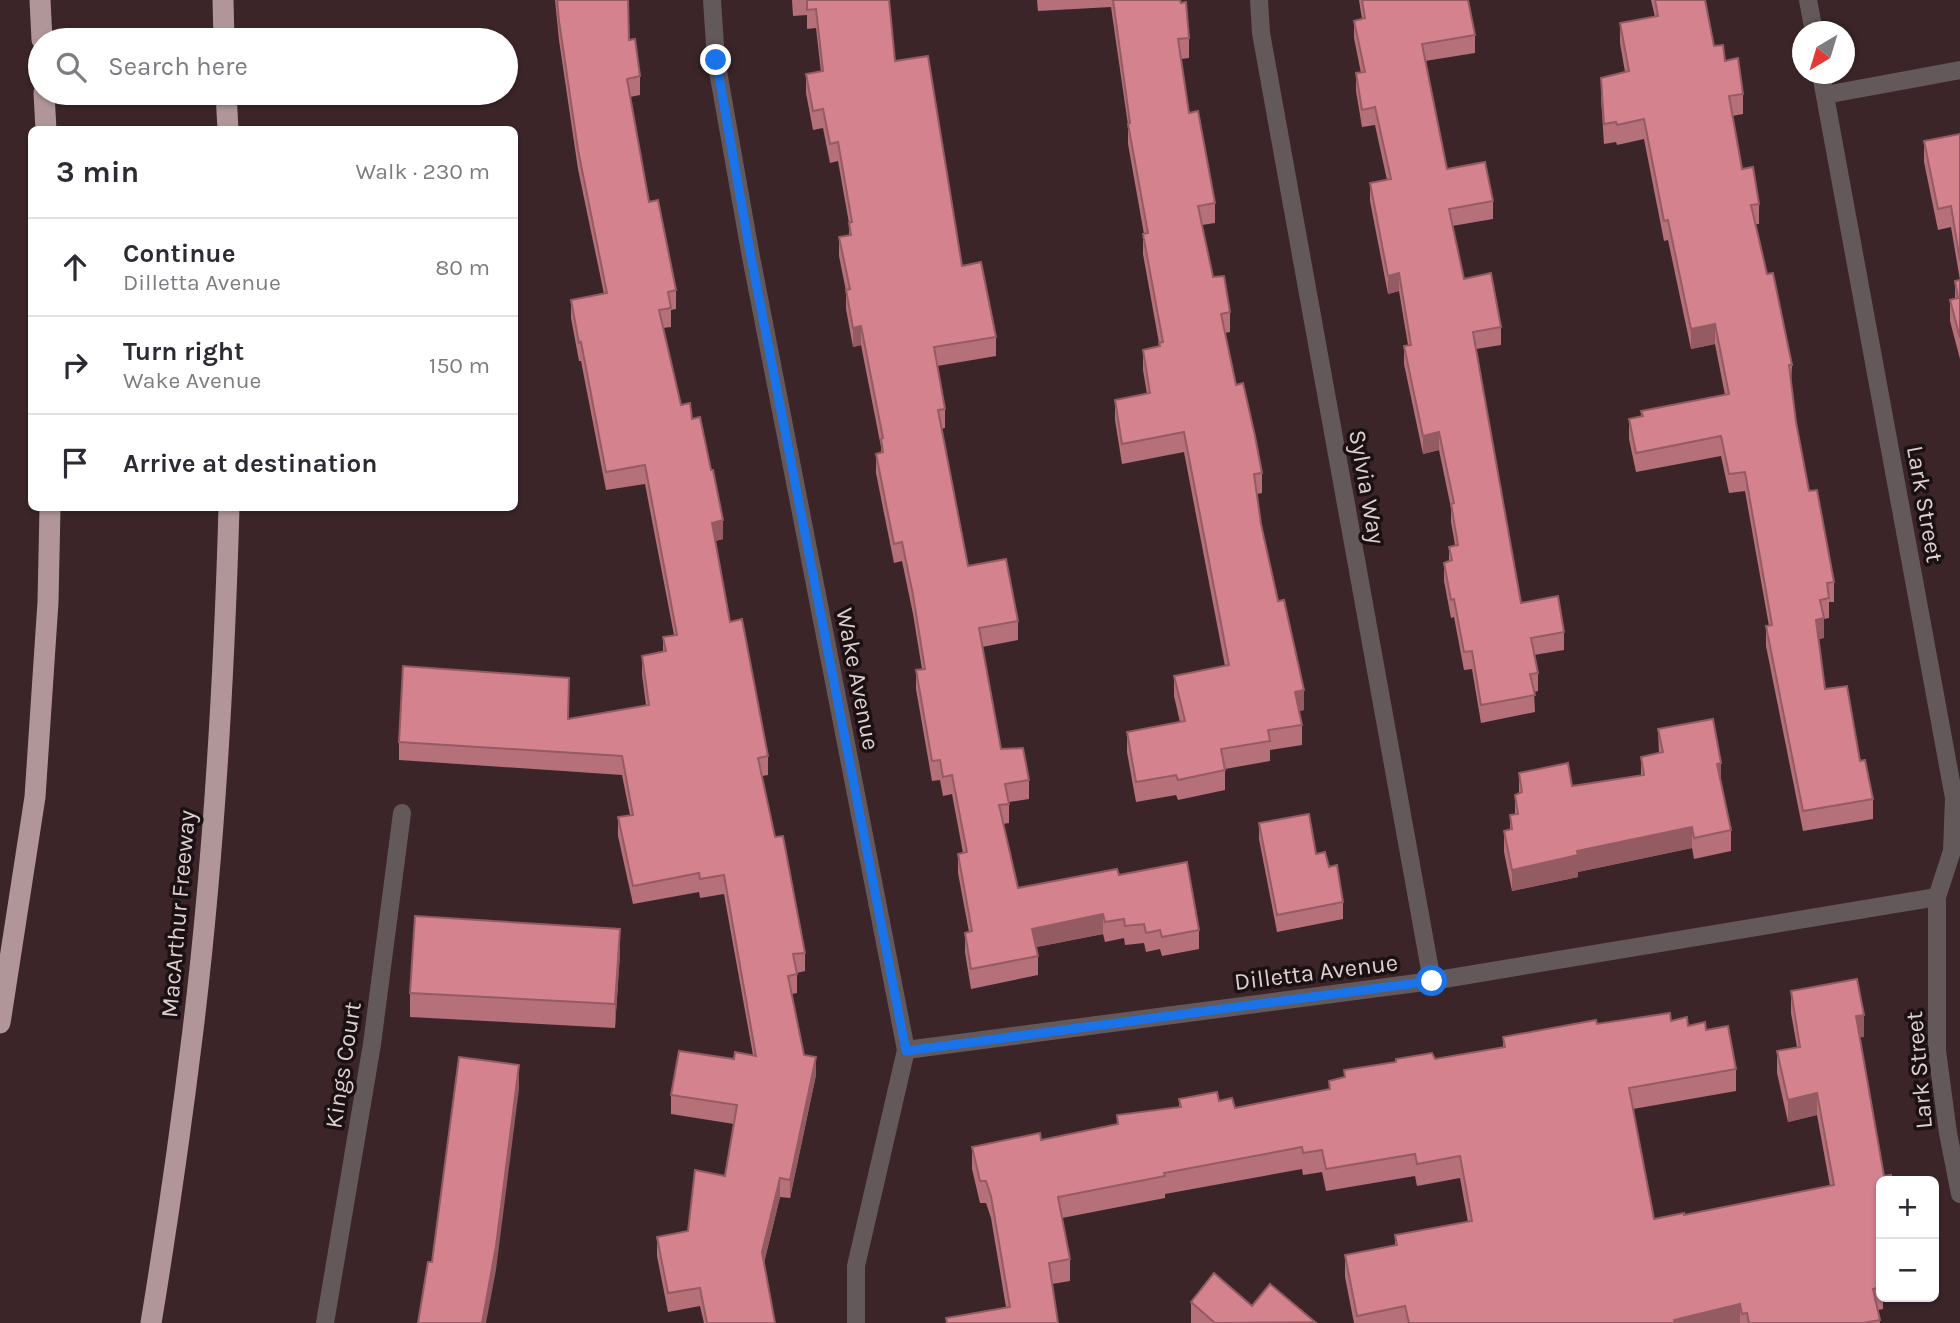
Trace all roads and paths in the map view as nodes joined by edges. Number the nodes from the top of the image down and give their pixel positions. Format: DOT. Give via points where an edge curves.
graph roads {
  1 [pos="40,0"];
  2 [pos="223,0"];
  3 [pos="712,0"];
  4 [pos="1259,0"];
  5 [pos="1808,0"];
  6 [pos="1812,21"];
  7 [pos="41,28"];
  8 [pos="224,28"];
  9 [pos="1960,70"];
  10 [pos="1823,84"];
  11 [pos="1825,94"];
  12 [pos="45,105"];
  13 [pos="227,105"];
  14 [pos="46,126"];
  15 [pos="228,126"];
  16 [pos="50,511"];
  17 [pos="229,511"];
  18 [pos="402,813"];
  19 [pos="1937,897"];
  20 [pos="1432,981"];
  21 [pos="0,1023"];
  22 [pos="906,1051"];
  23 [pos="1960,1194"];
  24 [pos="151,1323"];
  25 [pos="325,1323"];
  26 [pos="856,1323"];
  1 -- 7 [label="highway"];
  2 -- 8 [label="highway"];
  3 -- 22 [label="street, Wake Avenue" via="716,60 748,244"];
  4 -- 20 [label="street, Sylvia Way" via="1261,33"];
  5 -- 6 [label="street"];
  9 -- 11 [label="street"];
  10 -- 11 [label="street, Lark Street"];
  11 -- 19 [label="street, Lark Street" via="1954,798 1952,851"];
  12 -- 14 [label="highway"];
  13 -- 15 [label="highway"];
  16 -- 21 [label="highway" via="35,797"];
  17 -- 24 [label="highway, MacArthur Freeway" via="214,818 194,1029"];
  18 -- 25 [label="street, Kings Court" via="372,1044"];
  19 -- 20 [label="street, Dilletta Avenue"];
  19 -- 23 [label="street, Lark Street" via="1937,1051"];
  20 -- 22 [label="street, Dilletta Avenue"];
  22 -- 26 [label="street, Wake Avenue" via="856,1266"];
}
